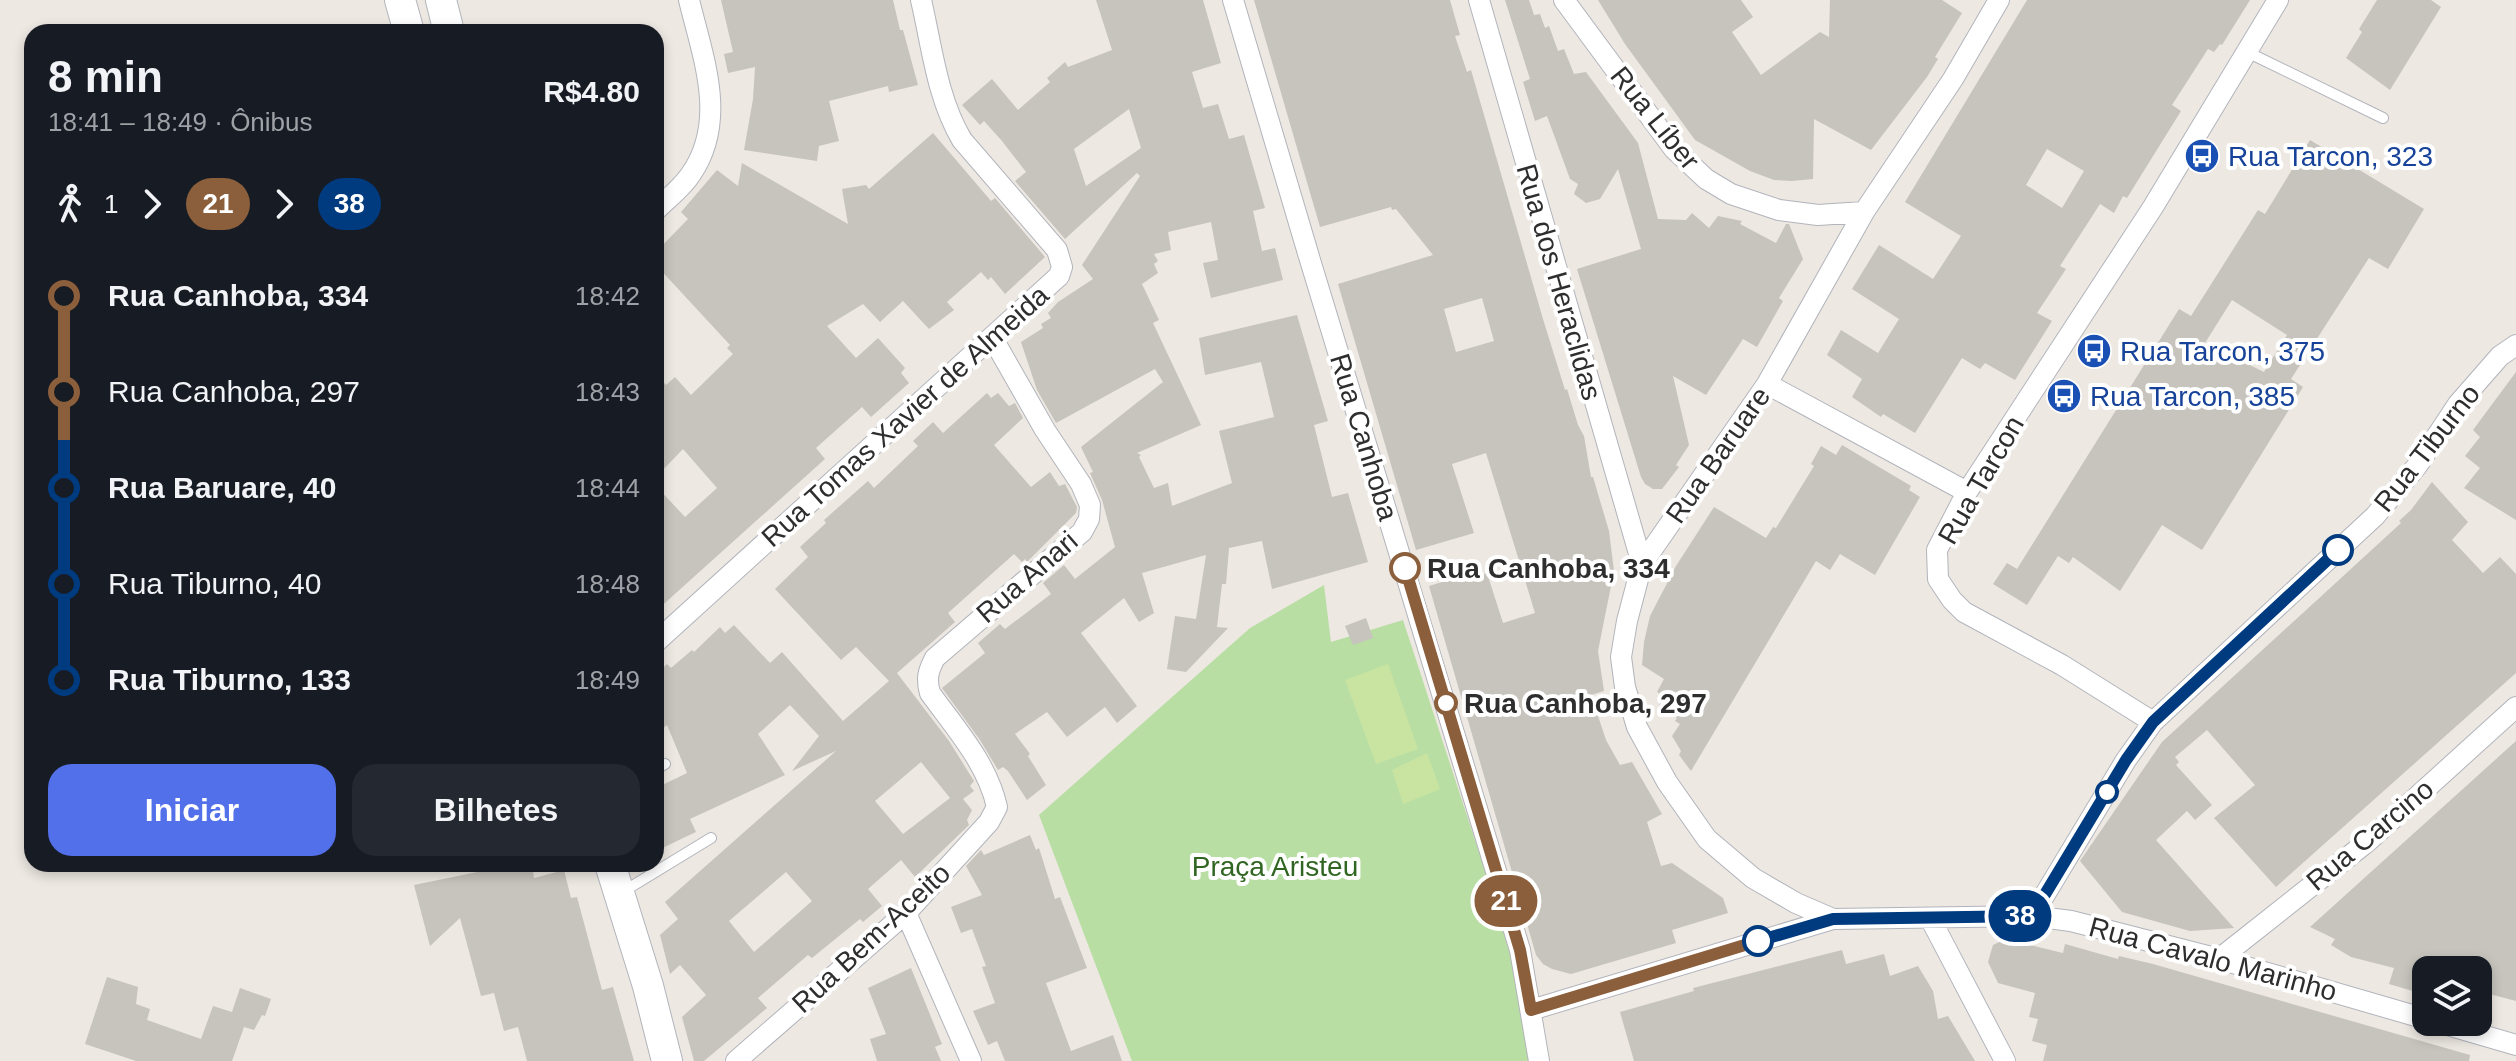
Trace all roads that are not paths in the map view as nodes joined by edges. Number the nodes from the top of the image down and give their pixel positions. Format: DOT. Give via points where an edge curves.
graph roads {
  1 [pos="400,0"];
  2 [pos="441,0"];
  3 [pos="689,0"];
  4 [pos="921,0"];
  5 [pos="1233,0"];
  6 [pos="1479,0"];
  7 [pos="1564,0"];
  8 [pos="1999,0"];
  9 [pos="2278,0"];
  10 [pos="407,24"];
  11 [pos="447,24"];
  12 [pos="2247,52"];
  13 [pos="2383,118"];
  14 [pos="664,202"];
  15 [pos="1864,212"];
  16 [pos="992,337"];
  17 [pos="2516,345"];
  18 [pos="1767,384"];
  19 [pos="1967,492"];
  20 [pos="1642,564"];
  21 [pos="664,635"];
  22 [pos="2516,707"];
  23 [pos="2153,722"];
  24 [pos="997,807"];
  25 [pos="711,838"];
  26 [pos="664,867"];
  27 [pos="612,872"];
  28 [pos="655,872"];
  29 [pos="619,894"];
  30 [pos="906,913"];
  31 [pos="2032,916"];
  32 [pos="1930,918"];
  33 [pos="1833,919"];
  34 [pos="2219,959"];
  35 [pos="1531,1010"];
  36 [pos="2412,1015"];
  37 [pos="2485,1036"];
  38 [pos="2516,1045"];
  39 [pos="667,1061"];
  40 [pos="736,1061"];
  41 [pos="971,1061"];
  42 [pos="1539,1061"];
  43 [pos="2005,1061"];
  1 -- 10 [label="main road"];
  2 -- 11 [label="main road"];
  3 -- 14 [label="street" via="708,76 708,145 690,177"];
  4 -- 16 [label="street, Rua Tomas Xavier de Almeida" via="951,121 1061,259 1059,276"];
  5 -- 35 [label="street, Rua Canhoba" via="1520,950"];
  6 -- 20 [label="street, Rua dos Heraclidas"];
  7 -- 15 [label="street, Rua Líber" via="1674,149 1706,179 1731,194 1779,210 1818,215"];
  8 -- 15 [label="street, Rua Baruare"];
  9 -- 12 [label="street, Rua Tarcon"];
  12 -- 13 [label="lane"];
  12 -- 19 [label="street, Rua Tarcon"];
  15 -- 18 [label="street, Rua Baruare"];
  16 -- 21 [label="street, Rua Tomas Xavier de Almeida"];
  16 -- 24 [label="street, Rua Anari" via="1090,505 1082,532 935,658 929,670 930,693 980,763"];
  17 -- 23 [label="street, Rua Tiburno" via="2458,404 2375,516"];
  18 -- 19 [label="street"];
  18 -- 20 [label="street, Rua Baruare"];
  19 -- 23 [label="street, Rua Tarcon" via="1937,550 1938,579 1952,600 1964,612"];
  20 -- 33 [label="street, Rua Baruare" via="1621,657 1637,727 1707,839 1753,878"];
  22 -- 34 [label="street, Rua Carcino" via="2367,842"];
  23 -- 31 [label="street, Rua Tiburno"];
  24 -- 30 [label="street, Rua Bem-Aceito"];
  25 -- 26 [label="lane"];
  27 -- 29 [label="main road"];
  28 -- 29 [label="lane"];
  29 -- 39 [label="main road"];
  30 -- 40 [label="street, Rua Bem-Aceito"];
  30 -- 41 [label="street"];
  31 -- 32 [label="street, Rua Cavalo Marinho"];
  31 -- 34 [label="street, Rua Cavalo Marinho"];
  32 -- 33 [label="street, Rua Cavalo Marinho"];
  32 -- 43 [label="street"];
  33 -- 35 [label="street, Rua Cavalo Marinho"];
  34 -- 36 [label="street, Rua Cavalo Marinho"];
  35 -- 42 [label="street, Rua Canhoba"];
  37 -- 38 [label="street"];
}
